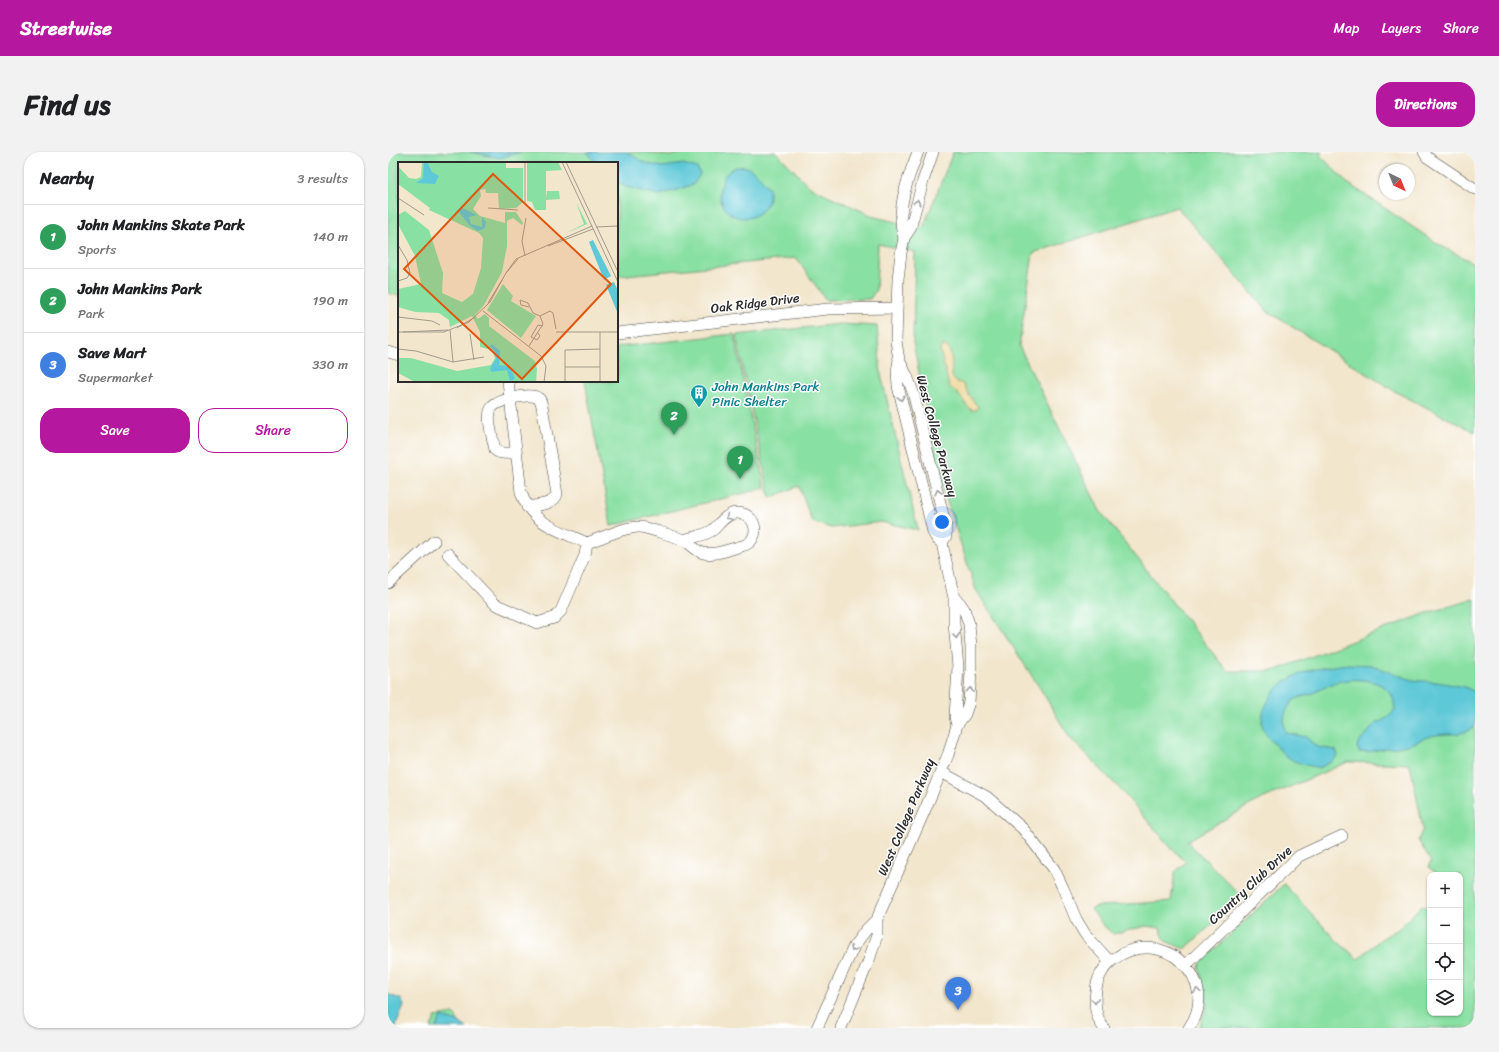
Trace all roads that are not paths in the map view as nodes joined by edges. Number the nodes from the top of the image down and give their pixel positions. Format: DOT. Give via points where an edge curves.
graph roads {
  1 [pos="918,152"];
  2 [pos="933,152"];
  3 [pos="1424,152"];
  4 [pos="1475,190"];
  5 [pos="904,238"];
  6 [pos="896,308"];
  7 [pos="618,333"];
  8 [pos="388,352"];
  9 [pos="398,355"];
  10 [pos="508,382"];
  11 [pos="510,399"];
  12 [pos="516,452"];
  13 [pos="527,507"];
  14 [pos="682,540"];
  15 [pos="434,541"];
  16 [pos="587,543"];
  17 [pos="448,554"];
  18 [pos="388,583"];
  19 [pos="941,772"];
  20 [pos="1342,836"];
  21 [pos="877,919"];
  22 [pos="1110,962"];
  23 [pos="1186,965"];
  24 [pos="817,1028"];
  25 [pos="841,1028"];
  26 [pos="1104,1028"];
  27 [pos="1189,1028"];
  1 -- 5 [label="street, West College Parkway" via="901,211 900,221"];
  5 -- 2 [label="street, West College Parkway, one-way" via="910,229"];
  3 -- 4 [label="street" via="1427,157"];
  5 -- 6 [label="street, West College Parkway"];
  6 -- 7 [label="street, Oak Ridge Drive" via="828,309"];
  6 -- 19 [label="street, West College Parkway" via="898,386 934,532 942,543 954,598 958,667 955,717 957,726"];
  8 -- 9 [label="street"];
  10 -- 11 [label="street"];
  11 -- 12 [label="street"];
  11 -- 12 [label="street" via="492,407 489,420 495,450 505,454"];
  11 -- 13 [label="street" via="532,396 541,401 557,494 552,502"];
  12 -- 13 [label="street" via="521,492"];
  13 -- 16 [label="street" via="538,519"];
  14 -- 14 [label="street, one-way" via="702,553 716,553 744,545 756,531 751,519 745,514 734,513 710,532"];
  14 -- 16 [label="street" via="638,527"];
  15 -- 18 [label="street"];
  16 -- 17 [label="street" via="585,555 561,611 554,618 537,623 496,604"];
  19 -- 21 [label="street, West College Parkway"];
  19 -- 22 [label="street" via="987,797 1023,829 1054,869 1085,934"];
  20 -- 23 [label="street, Country Club Drive" via="1300,856"];
  21 -- 24 [label="street, West College Parkway, one-way" via="854,946"];
  21 -- 25 [label="street, West College Parkway" via="877,936"];
  22 -- 23 [label="street" via="1135,948 1149,947 1175,956"];
  22 -- 26 [label="street, one-way" via="1096,985 1094,999 1096,1012"];
  27 -- 23 [label="street, one-way" via="1196,1014 1198,1001 1193,975"];
}
